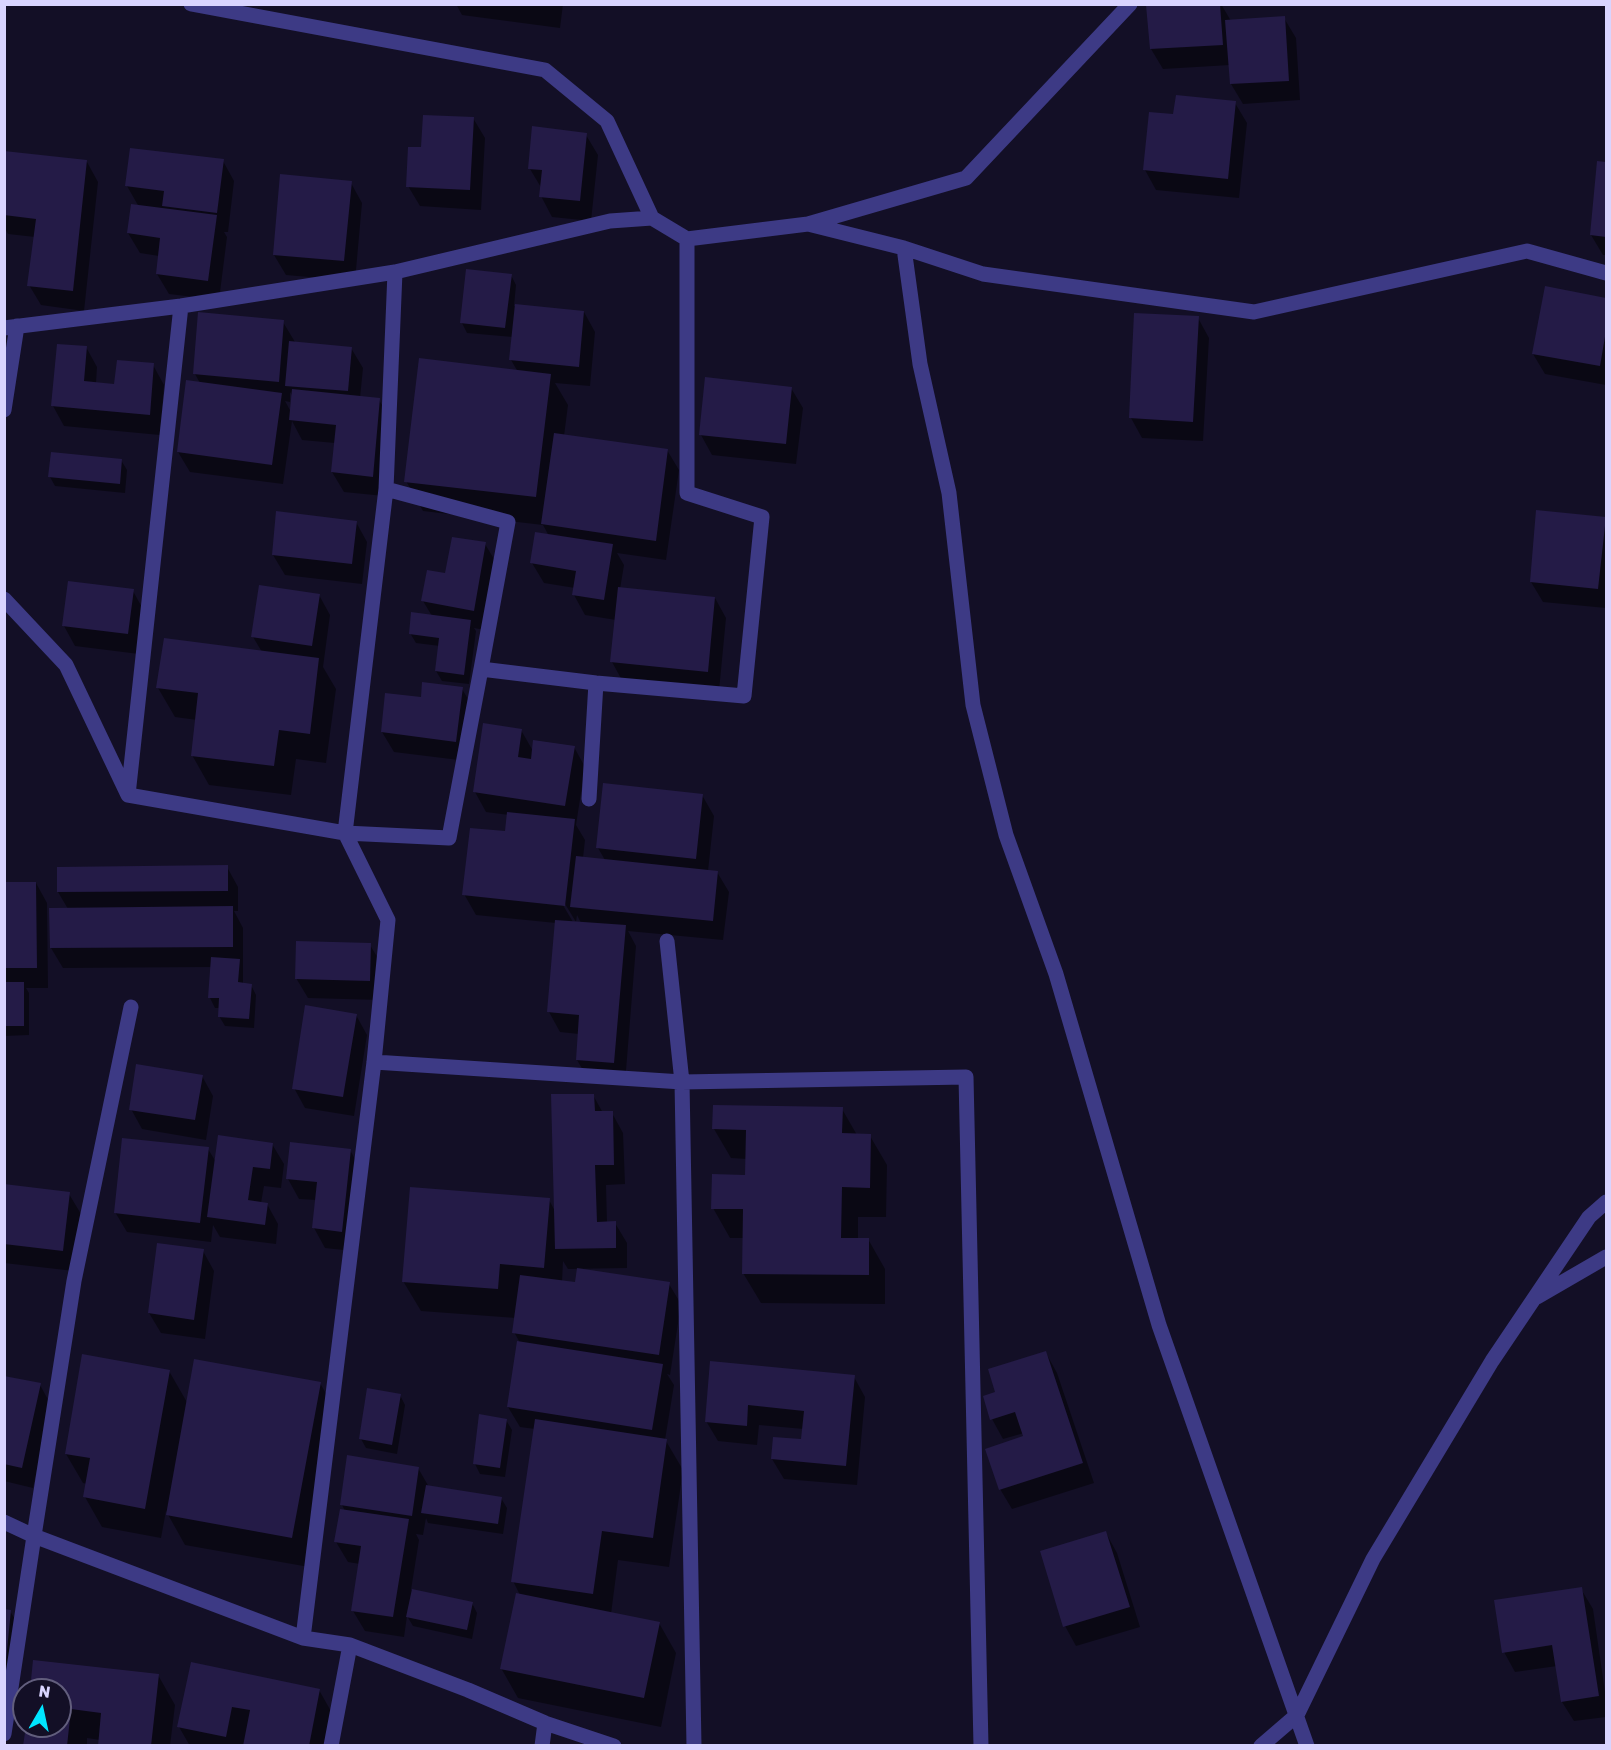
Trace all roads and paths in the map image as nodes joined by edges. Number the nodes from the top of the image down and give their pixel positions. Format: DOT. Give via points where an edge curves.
graph roads {
  1 [pos="191,4"];
  2 [pos="1130,4"];
  3 [pos="652,218"];
  4 [pos="808,224"];
  5 [pos="687,239"];
  6 [pos="904,248"];
  7 [pos="395,272"];
  8 [pos="1606,273"];
  9 [pos="181,306"];
  10 [pos="11,327"];
  11 [pos="4,410"];
  12 [pos="386,489"];
  13 [pos="4,599"];
  14 [pos="481,669"];
  15 [pos="596,683"];
  16 [pos="128,795"];
  17 [pos="589,800"];
  18 [pos="345,833"];
  19 [pos="667,941"];
  20 [pos="131,1007"];
  21 [pos="374,1062"];
  22 [pos="682,1082"];
  23 [pos="1606,1202"];
  24 [pos="1606,1257"];
  25 [pos="1534,1299"];
  26 [pos="4,1522"];
  27 [pos="34,1536"];
  28 [pos="303,1638"];
  29 [pos="350,1645"];
  30 [pos="1297,1715"];
  31 [pos="544,1723"];
  32 [pos="4,1734"];
  33 [pos="331,1746"];
  34 [pos="542,1746"];
  35 [pos="614,1746"];
  36 [pos="694,1746"];
  37 [pos="981,1746"];
  38 [pos="1260,1746"];
  39 [pos="1307,1746"];
  1 -- 3 [label="street" via="545,70 607,121"];
  2 -- 4 [label="street" via="966,178"];
  3 -- 5 [label="street"];
  3 -- 7 [label="street" via="610,221"];
  4 -- 5 [label="street"];
  4 -- 6 [label="street"];
  5 -- 15 [label="street" via="687,493 762,517 744,696"];
  6 -- 8 [label="street" via="983,274 1254,312 1527,251"];
  6 -- 30 [label="street" via="920,364 949,493 973,705 1006,835 1056,974 1159,1325"];
  7 -- 9 [label="street"];
  7 -- 12 [label="street"];
  9 -- 10 [label="street"];
  9 -- 16 [label="street"];
  10 -- 11 [label="street"];
  12 -- 14 [label="street" via="507,522"];
  12 -- 18 [label="street"];
  13 -- 16 [label="street" via="66,665"];
  14 -- 15 [label="street"];
  14 -- 18 [label="street" via="449,838"];
  15 -- 17 [label="street"];
  16 -- 18 [label="street"];
  18 -- 21 [label="street" via="388,920"];
  19 -- 22 [label="street"];
  20 -- 27 [label="street" via="74,1281"];
  21 -- 22 [label="street"];
  21 -- 28 [label="street"];
  22 -- 36 [label="street"];
  22 -- 37 [label="street" via="966,1077"];
  23 -- 25 [label="street" via="1589,1217"];
  24 -- 25 [label="street"];
  25 -- 30 [label="street" via="1373,1559"];
  26 -- 27 [label="street"];
  27 -- 28 [label="street"];
  27 -- 32 [label="street"];
  28 -- 29 [label="street"];
  29 -- 31 [label="street"];
  29 -- 33 [label="street"];
  30 -- 38 [label="street"];
  30 -- 39 [label="street"];
  31 -- 34 [label="street"];
  31 -- 35 [label="street"];
}
